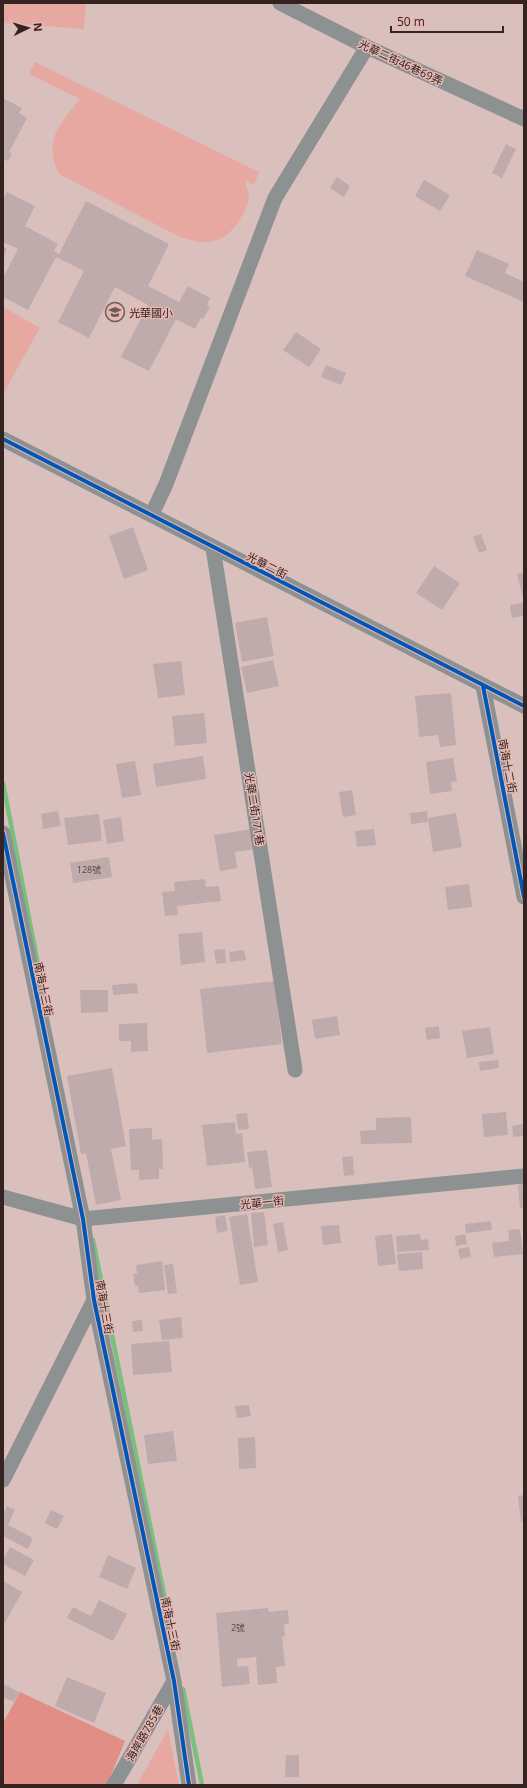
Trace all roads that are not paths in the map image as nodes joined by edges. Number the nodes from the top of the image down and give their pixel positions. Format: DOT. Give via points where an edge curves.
graph roads {
  1 [pos="280,3"];
  2 [pos="367,47"];
  3 [pos="524,119"];
  4 [pos="3,439"];
  5 [pos="152,514"];
  6 [pos="213,548"];
  7 [pos="483,686"];
  8 [pos="524,706"];
  9 [pos="3,833"];
  10 [pos="524,897"];
  11 [pos="296,1070"];
  12 [pos="524,1176"];
  13 [pos="3,1197"];
  14 [pos="83,1219"];
  15 [pos="94,1300"];
  16 [pos="3,1480"];
  17 [pos="174,1681"];
  18 [pos="114,1785"];
  19 [pos="189,1785"];
  1 -- 2 [label="street, 光華二街46巷69弄"];
  2 -- 3 [label="street, 光華二街46巷69弄"];
  2 -- 5 [label="street" via="275,198 166,484"];
  4 -- 5 [label="street, 光華二街"];
  5 -- 6 [label="street, 光華二街"];
  6 -- 7 [label="street, 光華二街"];
  6 -- 11 [label="street, 光華二街171巷"];
  7 -- 8 [label="street, 光華二街"];
  7 -- 10 [label="street, 南海十二街"];
  9 -- 14 [label="street, 南海十三街"];
  12 -- 14 [label="street, 光華一街"];
  13 -- 14 [label="street, 光華一街"];
  14 -- 15 [label="street, 南海十三街"];
  15 -- 16 [label="street"];
  15 -- 17 [label="street, 南海十三街"];
  17 -- 18 [label="street, 海岸路785巷"];
  17 -- 19 [label="street, 南海十三街"];
}
